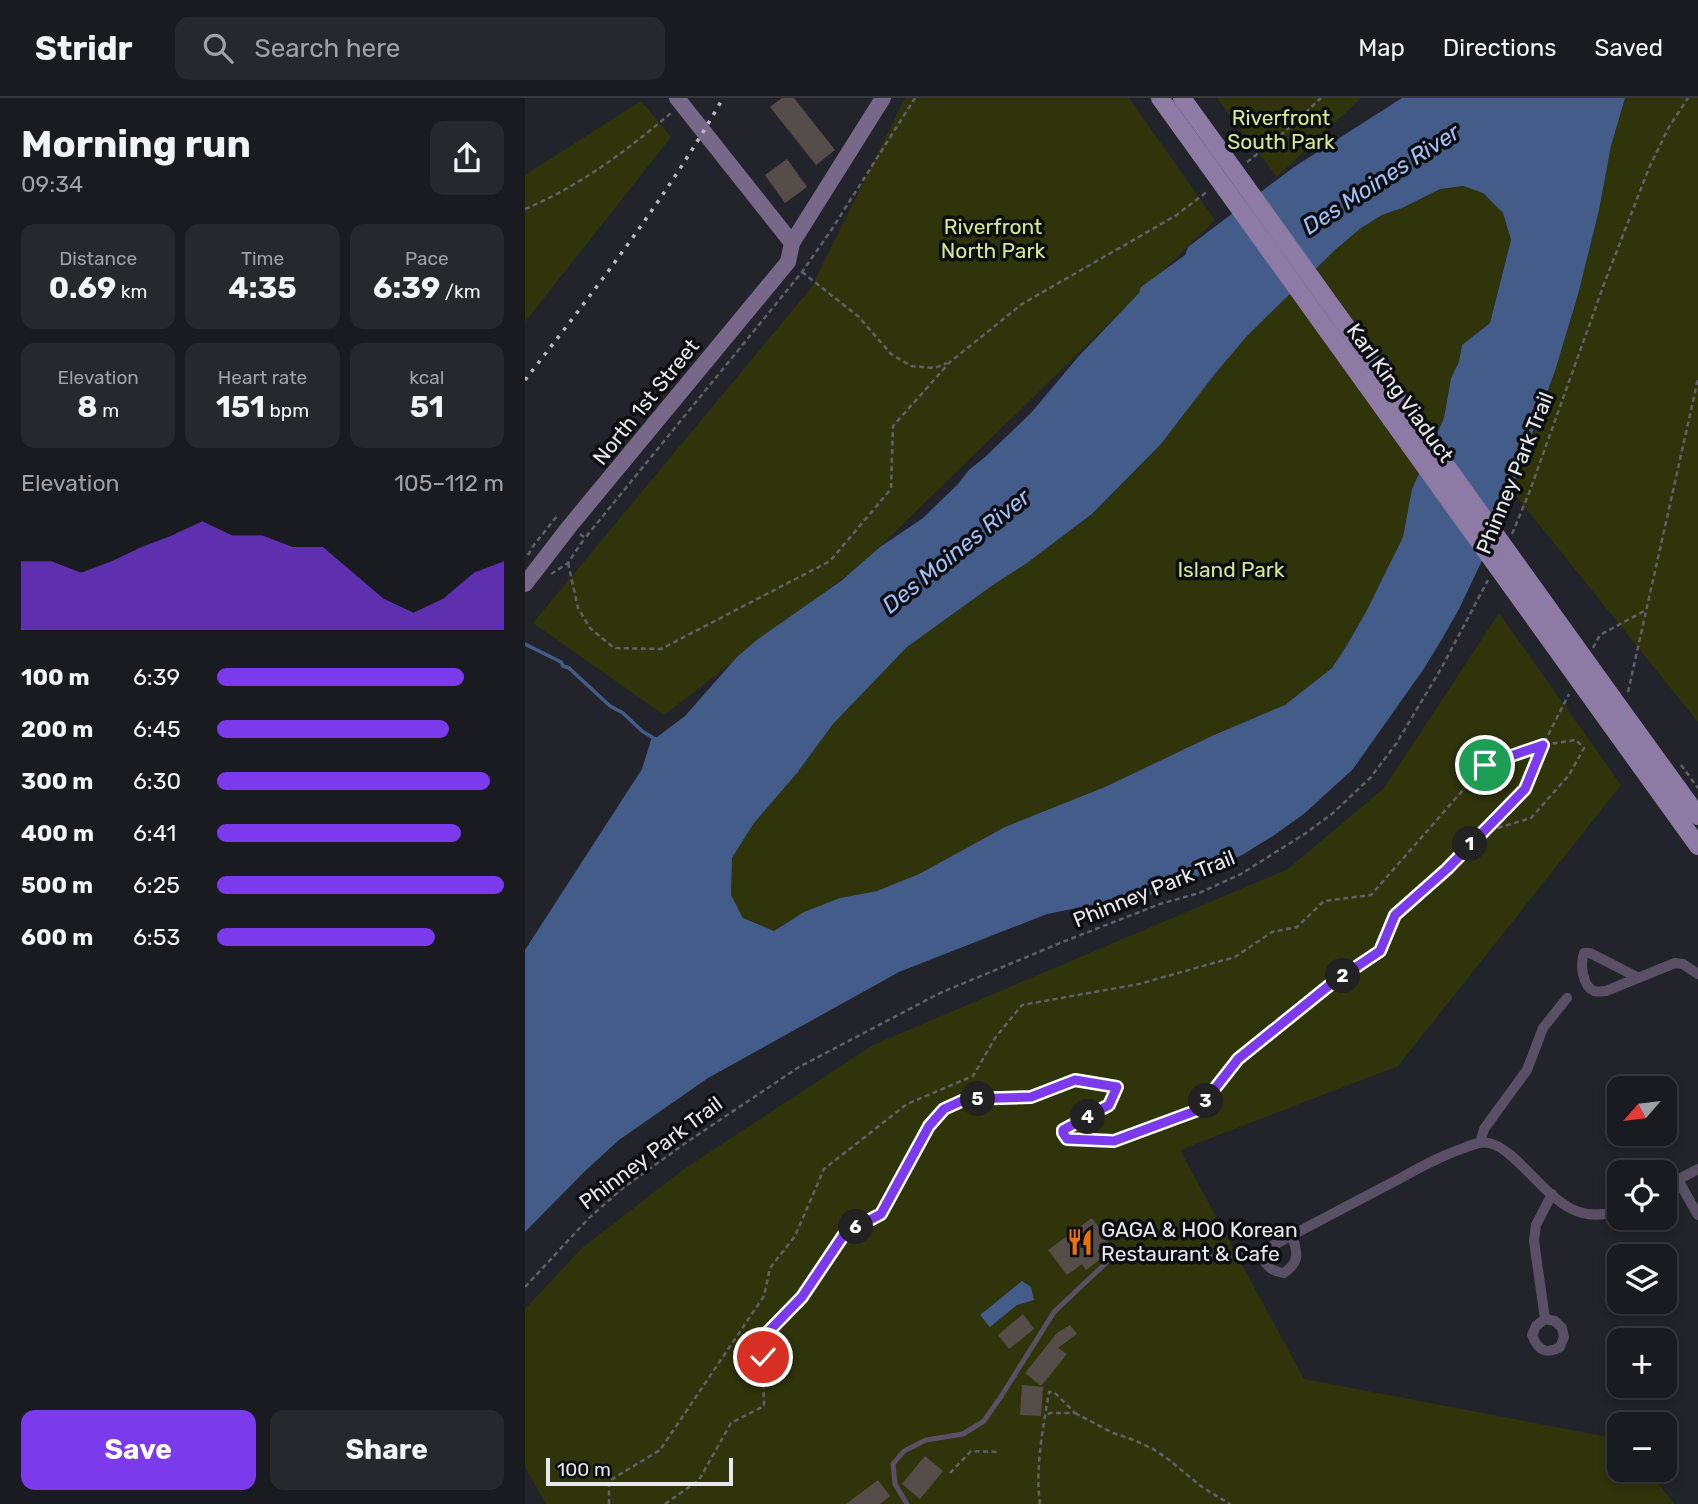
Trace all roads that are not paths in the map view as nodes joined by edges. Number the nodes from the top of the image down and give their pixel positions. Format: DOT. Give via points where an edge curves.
graph roads {
  1 [pos="883,98"];
  2 [pos="1160,98"];
  3 [pos="1182,98"];
  4 [pos="679,101"];
  5 [pos="1208,150"];
  6 [pos="792,243"];
  7 [pos="525,583"];
  8 [pos="1698,816"];
  9 [pos="1698,846"];
  10 [pos="1698,974"];
  11 [pos="1637,977"];
  12 [pos="1567,998"];
  13 [pos="1481,1143"];
  14 [pos="1698,1169"];
  15 [pos="1678,1180"];
  16 [pos="1552,1194"];
  17 [pos="1607,1215"];
  18 [pos="1698,1215"];
  19 [pos="1292,1235"];
  20 [pos="1259,1253"];
  21 [pos="1545,1319"];
  22 [pos="907,1504"];
  1 -- 6 [label="street, North 1st Street"];
  2 -- 5 [label="main road, Karl King Viaduct"];
  3 -- 5 [label="main road, Karl King Viaduct"];
  4 -- 6 [label="street"];
  5 -- 8 [label="main road, Karl King Viaduct, bridge" via="1620,695"];
  5 -- 9 [label="main road, Karl King Viaduct, bridge"];
  6 -- 7 [label="street, North 1st Street" via="788,261"];
  10 -- 11 [label="street" via="1675,963"];
  11 -- 11 [label="street" via="1590,953 1582,958 1586,984 1596,991 1607,991"];
  12 -- 13 [label="street" via="1543,1028 1527,1070 1484,1129"];
  13 -- 16 [label="street" via="1498,1145"];
  13 -- 19 [label="street" via="1446,1154"];
  14 -- 15 [label="street"];
  15 -- 18 [label="street"];
  16 -- 17 [label="street" via="1580,1214"];
  16 -- 21 [label="street" via="1535,1225 1534,1241"];
  19 -- 20 [label="street"];
  19 -- 20 [label="street" via="1296,1261 1285,1273 1275,1272"];
  20 -- 22 [label="lane" via="1209,1257 1145,1252 1107,1262 1054,1312 983,1421 963,1434 926,1440 904,1451 893,1464 895,1484"];
}
